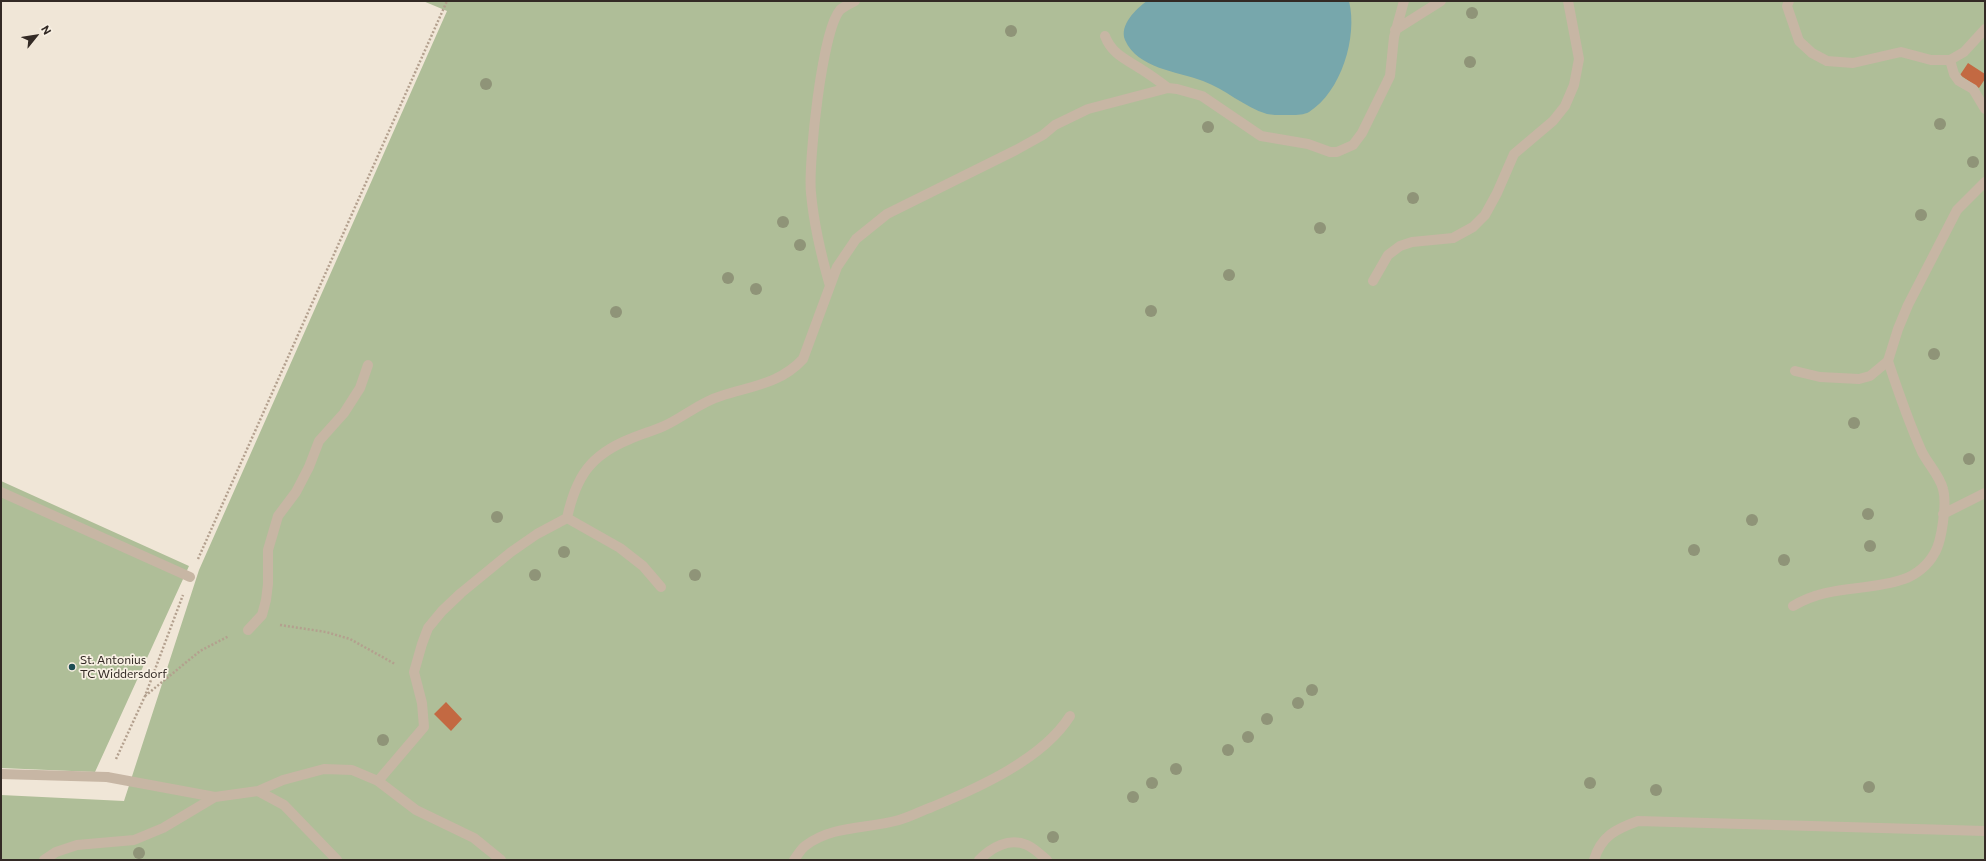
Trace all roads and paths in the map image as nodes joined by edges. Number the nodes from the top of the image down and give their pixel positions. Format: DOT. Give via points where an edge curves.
graph roads {
  1 [pos="447,1"];
  2 [pos="855,1"];
  3 [pos="1404,1"];
  4 [pos="1441,1"];
  5 [pos="1568,1"];
  6 [pos="1786,3"];
  7 [pos="1985,29"];
  8 [pos="1395,30"];
  9 [pos="1105,36"];
  10 [pos="1950,60"];
  11 [pos="1168,88"];
  12 [pos="1985,109"];
  13 [pos="1985,182"];
  14 [pos="1373,281"];
  15 [pos="830,286"];
  16 [pos="1888,361"];
  17 [pos="368,365"];
  18 [pos="1795,371"];
  19 [pos="1,492"];
  20 [pos="1985,493"];
  21 [pos="1943,514"];
  22 [pos="567,518"];
  23 [pos="190,577"];
  24 [pos="661,587"];
  25 [pos="1793,606"];
  26 [pos="248,630"];
  27 [pos="414,672"];
  28 [pos="145,696"];
  29 [pos="1070,716"];
  30 [pos="1,774"];
  31 [pos="107,777"];
  32 [pos="378,781"];
  33 [pos="258,791"];
  34 [pos="215,797"];
  35 [pos="1985,831"];
  36 [pos="44,860"];
  37 [pos="337,860"];
  38 [pos="501,860"];
  39 [pos="794,860"];
  40 [pos="979,860"];
  41 [pos="1047,860"];
  42 [pos="1594,860"];
  1 -- 23 [label="path"];
  2 -- 15 [label="street" via="840,10 833,23 824,59 813,133 811,192 818,247"];
  3 -- 8 [label="street"];
  4 -- 8 [label="street"];
  5 -- 14 [label="street" via="1579,59 1574,85 1565,106 1553,121 1514,154 1498,194 1473,227 1453,238 1412,242 1400,246 1388,255"];
  6 -- 10 [label="street" via="1799,40 1812,53 1827,61 1853,63 1901,52 1931,60"];
  7 -- 10 [label="street" via="1964,52"];
  8 -- 11 [label="street" via="1390,76 1382,93 1362,134 1353,145 1337,152 1261,136 1202,96"];
  9 -- 11 [label="street" via="1108,46 1114,53"];
  10 -- 12 [label="street" via="1954,74 1959,81 1978,94"];
  11 -- 15 [label="street" via="1088,109 1055,125 1016,150 887,214 856,239 837,267"];
  13 -- 16 [label="street" via="1957,210 1908,305"];
  15 -- 22 [label="street" via="802,359 795,368 770,382 719,396 701,404 665,426 630,439 600,455 588,466 578,481"];
  16 -- 18 [label="street" via="1870,376 1859,379 1843,380"];
  16 -- 21 [label="street" via="1917,441 1943,487"];
  17 -- 26 [label="street" via="360,388 344,413 319,441 296,492 278,516 268,550 266,600 262,614"];
  19 -- 23 [label="street"];
  20 -- 21 [label="street"];
  21 -- 25 [label="street" via="1941,534 1935,553 1916,573 1891,583 1816,595"];
  22 -- 24 [label="street" via="620,548 643,566"];
  22 -- 27 [label="street" via="511,552 442,611 428,628"];
  23 -- 28 [label="path"];
  26 -- 27 [label="path" via="278,625 326,632 350,639"];
  26 -- 28 [label="path" via="229,636 200,652"];
  27 -- 32 [label="street" via="422,703 424,727"];
  28 -- 31 [label="path"];
  29 -- 39 [label="street" via="1062,729 1046,744 1004,774 899,820 824,835 805,846"];
  30 -- 31 [label="street"];
  31 -- 34 [label="street"];
  32 -- 33 [label="street" via="352,770 324,769 283,780"];
  32 -- 38 [label="street" via="416,810 474,838"];
  33 -- 34 [label="street"];
  33 -- 37 [label="street" via="284,805"];
  34 -- 36 [label="street" via="163,828 134,840 77,845 56,852"];
  35 -- 42 [label="street" via="1638,821 1615,830 1598,848"];
  40 -- 41 [label="street" via="988,850 1007,842 1027,845"];
}
